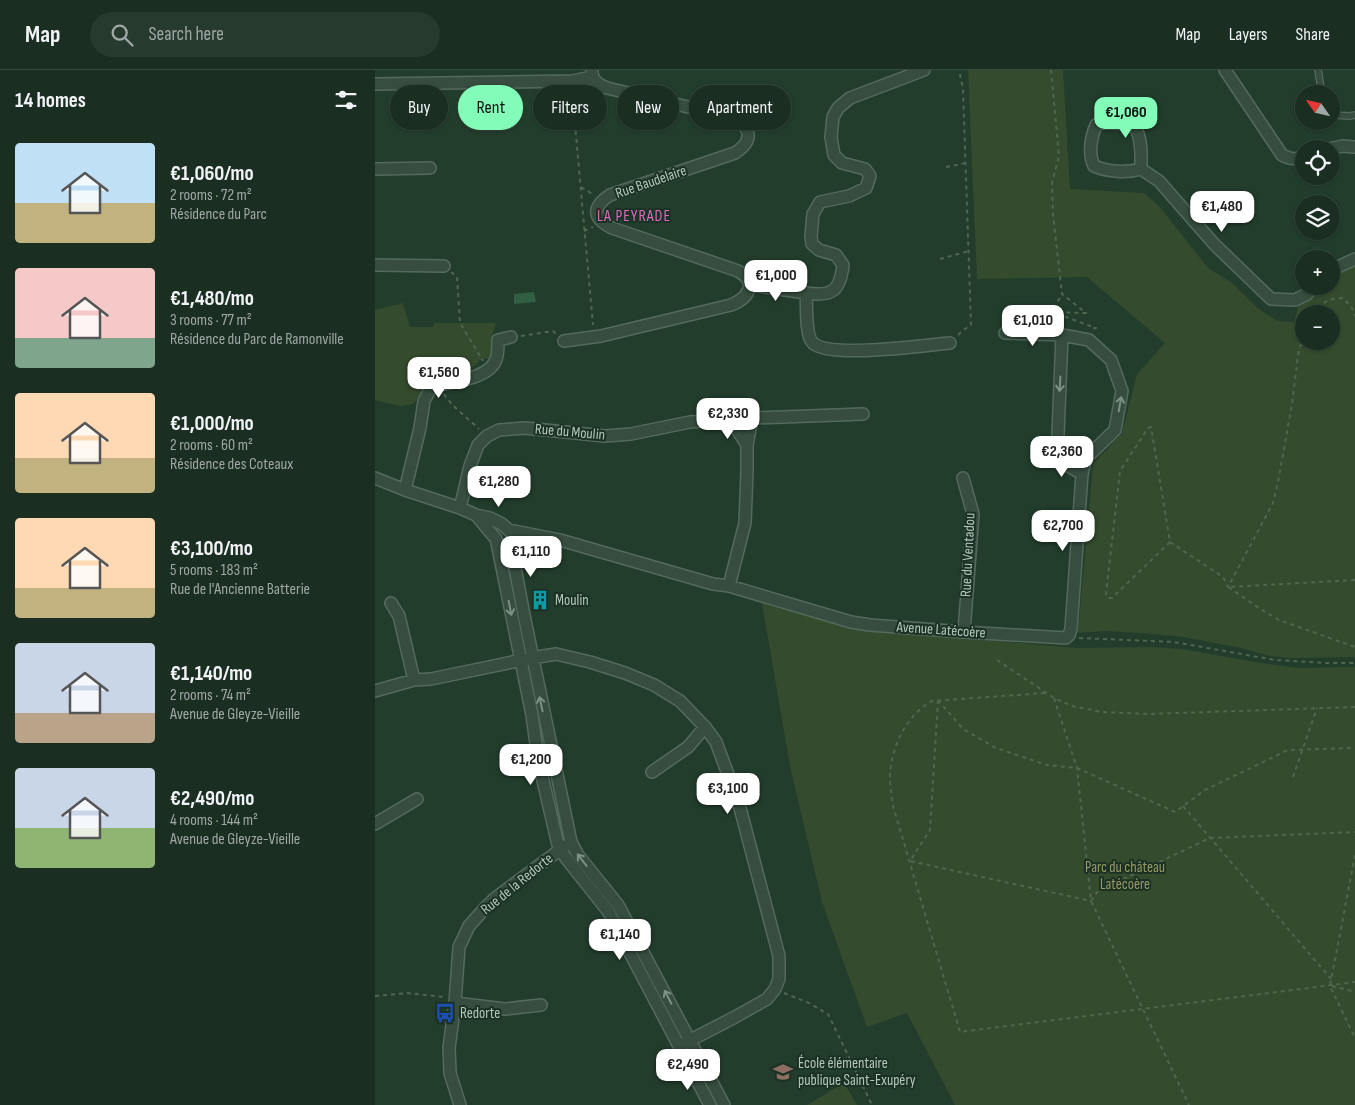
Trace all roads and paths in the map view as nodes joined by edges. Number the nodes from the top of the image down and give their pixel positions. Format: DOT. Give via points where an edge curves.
graph roads {
  1 [pos="924,70"];
  2 [pos="959,70"];
  3 [pos="1051,70"];
  4 [pos="1225,70"];
  5 [pos="1318,70"];
  6 [pos="593,74"];
  7 [pos="571,81"];
  8 [pos="375,84"];
  9 [pos="1321,85"];
  10 [pos="1355,115"];
  11 [pos="1340,116"];
  12 [pos="1340,147"];
  13 [pos="1355,147"];
  14 [pos="1295,160"];
  15 [pos="966,163"];
  16 [pos="946,167"];
  17 [pos="430,168"];
  18 [pos="375,169"];
  19 [pos="1141,169"];
  20 [pos="580,186"];
  21 [pos="602,200"];
  22 [pos="969,251"];
  23 [pos="940,259"];
  24 [pos="1355,259"];
  25 [pos="375,265"];
  26 [pos="444,266"];
  27 [pos="1340,266"];
  28 [pos="457,277"];
  29 [pos="750,285"];
  30 [pos="806,293"];
  31 [pos="1062,294"];
  32 [pos="1305,295"];
  33 [pos="1321,305"];
  34 [pos="1051,312"];
  35 [pos="1355,316"];
  36 [pos="1087,330"];
  37 [pos="1005,333"];
  38 [pos="1050,334"];
  39 [pos="1063,335"];
  40 [pos="511,337"];
  41 [pos="594,338"];
  42 [pos="564,341"];
  43 [pos="950,343"];
  44 [pos="1299,350"];
  45 [pos="489,370"];
  46 [pos="441,384"];
  47 [pos="863,414"];
  48 [pos="752,418"];
  49 [pos="731,420"];
  50 [pos="487,436"];
  51 [pos="747,445"];
  52 [pos="1082,474"];
  53 [pos="375,478"];
  54 [pos="963,478"];
  55 [pos="405,490"];
  56 [pos="460,508"];
  57 [pos="476,515"];
  58 [pos="508,529"];
  59 [pos="536,535"];
  60 [pos="496,541"];
  61 [pos="1170,542"];
  62 [pos="512,543"];
  63 [pos="1355,580"];
  64 [pos="729,586"];
  65 [pos="1228,587"];
  66 [pos="391,602"];
  67 [pos="964,632"];
  68 [pos="1069,635"];
  69 [pos="1355,647"];
  70 [pos="527,660"];
  71 [pos="997,660"];
  72 [pos="1355,663"];
  73 [pos="414,680"];
  74 [pos="375,691"];
  75 [pos="1045,692"];
  76 [pos="1054,698"];
  77 [pos="937,700"];
  78 [pos="1355,707"];
  79 [pos="1317,708"];
  80 [pos="705,727"];
  81 [pos="1355,748"];
  82 [pos="1303,749"];
  83 [pos="1077,768"];
  84 [pos="652,772"];
  85 [pos="1293,778"];
  86 [pos="417,799"];
  87 [pos="1183,806"];
  88 [pos="375,824"];
  89 [pos="1355,832"];
  90 [pos="1210,838"];
  91 [pos="571,842"];
  92 [pos="560,850"];
  93 [pos="1355,855"];
  94 [pos="910,861"];
  95 [pos="1091,901"];
  96 [pos="1331,979"];
  97 [pos="1355,982"];
  98 [pos="1330,986"];
  99 [pos="775,989"];
  100 [pos="1355,992"];
  101 [pos="375,996"];
  102 [pos="437,996"];
  103 [pos="455,1003"];
  104 [pos="541,1005"];
  105 [pos="1144,1010"];
  106 [pos="1355,1038"];
  107 [pos="690,1041"];
  108 [pos="679,1046"];
  109 [pos="460,1105"];
  110 [pos="710,1105"];
  111 [pos="724,1105"];
  112 [pos="872,1105"];
  113 [pos="1189,1105"];
  1 -- 30 [label="street" via="850,98 833,117 831,138 834,155 842,163 865,169 870,176 866,188 849,196 820,202 813,214 812,244 819,250 837,255 843,265 841,279 830,293"];
  2 -- 15 [label="path" via="963,89"];
  3 -- 31 [label="path" via="1059,156 1053,183 1053,215"];
  4 -- 14 [label="street" via="1282,155"];
  5 -- 9 [label="lane"];
  6 -- 7 [label="street"];
  6 -- 21 [label="street, Rue Baudelaire" via="596,82 607,88 731,117 748,130 749,136 743,148 735,153"];
  7 -- 8 [label="street"];
  7 -- 20 [label="path"];
  10 -- 11 [label="lane"];
  12 -- 13 [label="street"];
  15 -- 16 [label="path"];
  15 -- 22 [label="path"];
  17 -- 18 [label="street"];
  19 -- 19 [label="street" via="1102,170 1094,166 1091,159 1092,134 1096,124 1129,124 1135,127 1139,135"];
  19 -- 32 [label="street" via="1159,181 1214,244 1271,299 1295,300"];
  20 -- 21 [label="path"];
  20 -- 41 [label="path"];
  21 -- 29 [label="street, Rue Baudelaire" via="597,212 602,223 738,270"];
  22 -- 23 [label="path"];
  22 -- 43 [label="path" via="971,326"];
  24 -- 27 [label="street"];
  25 -- 26 [label="street"];
  28 -- 45 [label="path" via="460,323"];
  29 -- 30 [label="street"];
  29 -- 41 [label="street" via="745,297 731,305"];
  30 -- 43 [label="street" via="809,336 813,343 829,349 872,350"];
  31 -- 34 [label="path"];
  31 -- 34 [label="path" via="1086,313"];
  33 -- 35 [label="path" via="1330,299 1342,298 1351,306"];
  34 -- 36 [label="path" via="1096,328"];
  34 -- 38 [label="path"];
  37 -- 38 [label="street"];
  38 -- 39 [label="street"];
  39 -- 52 [label="street, one-way" via="1057,459"];
  52 -- 39 [label="street, one-way" via="1086,458 1115,430 1122,391 1111,360 1089,340"];
  40 -- 42 [label="path" via="553,332"];
  40 -- 45 [label="street" via="498,340 497,358"];
  41 -- 42 [label="street"];
  44 -- 65 [label="path" via="1273,503"];
  45 -- 46 [label="street" via="467,380"];
  46 -- 50 [label="path" via="445,396"];
  46 -- 55 [label="street" via="432,386 424,394 420,428"];
  47 -- 48 [label="street, Rue du Moulin"];
  48 -- 49 [label="street, Rue du Moulin"];
  48 -- 51 [label="street"];
  49 -- 50 [label="street, Rue du Moulin" via="690,422 605,436 525,428 499,430"];
  49 -- 51 [label="street"];
  50 -- 56 [label="street" via="478,445"];
  51 -- 64 [label="street" via="745,523"];
  52 -- 68 [label="street"];
  53 -- 55 [label="street, Avenue Latécoère"];
  54 -- 67 [label="street, Rue du Ventadou" via="973,514"];
  55 -- 56 [label="street, Avenue Latécoère"];
  56 -- 57 [label="street, Avenue Latécoère"];
  57 -- 58 [label="street, Avenue Latécoère" via="490,518"];
  57 -- 60 [label="street, Avenue Latécoère"];
  58 -- 59 [label="street, Avenue Latécoère"];
  58 -- 60 [label="street" via="501,529"];
  58 -- 62 [label="street" via="514,537"];
  59 -- 62 [label="street"];
  59 -- 64 [label="street, Avenue Latécoère"];
  60 -- 62 [label="street" via="504,547"];
  60 -- 70 [label="street, one-way"];
  61 -- 61 [label="path" via="1113,598 1108,598 1119,471 1151,427"];
  61 -- 65 [label="path" via="1223,576"];
  62 -- 70 [label="street"];
  63 -- 65 [label="path"];
  64 -- 67 [label="street, Avenue Latécoère" via="851,622"];
  65 -- 69 [label="path" via="1279,620"];
  66 -- 73 [label="street" via="399,616"];
  67 -- 68 [label="street, Avenue Latécoère" via="1062,638"];
  68 -- 72 [label="path" via="1175,642 1275,660"];
  70 -- 73 [label="street"];
  70 -- 80 [label="street" via="556,654 625,673 680,701"];
  91 -- 70 [label="street, one-way"];
  70 -- 92 [label="street" via="538,759"];
  71 -- 75 [label="path"];
  73 -- 74 [label="street"];
  75 -- 76 [label="path"];
  75 -- 77 [label="path"];
  76 -- 79 [label="path" via="1072,706 1102,712 1148,714"];
  76 -- 83 [label="path"];
  77 -- 83 [label="path" via="963,730 996,748 1047,765"];
  77 -- 94 [label="path" via="930,830"];
  77 -- 94 [label="path" via="923,706 910,719 893,756 890,778 893,806"];
  78 -- 79 [label="path"];
  79 -- 82 [label="path"];
  80 -- 84 [label="street" via="688,747"];
  80 -- 99 [label="street" via="716,742 739,804 779,956 779,979"];
  81 -- 82 [label="path"];
  82 -- 85 [label="path"];
  82 -- 87 [label="path" via="1287,750 1205,790"];
  83 -- 87 [label="path" via="1175,812"];
  83 -- 95 [label="path"];
  86 -- 88 [label="street"];
  87 -- 90 [label="path"];
  89 -- 90 [label="path"];
  90 -- 95 [label="path" via="1098,891"];
  90 -- 96 [label="path"];
  91 -- 92 [label="street, Rue de la Redorte"];
  107 -- 91 [label="street, one-way" via="618,905"];
  92 -- 103 [label="street, Rue de la Redorte" via="494,899 469,926 459,947"];
  92 -- 108 [label="street" via="608,911"];
  93 -- 96 [label="path"];
  94 -- 95 [label="path"];
  94 -- 105 [label="path" via="961,1032"];
  95 -- 105 [label="path"];
  96 -- 98 [label="path"];
  97 -- 98 [label="path"];
  98 -- 100 [label="path"];
  98 -- 105 [label="path"];
  98 -- 106 [label="path"];
  99 -- 107 [label="street" via="767,999"];
  99 -- 112 [label="path" via="828,1014"];
  101 -- 102 [label="path" via="407,993"];
  103 -- 104 [label="street" via="505,1009"];
  103 -- 109 [label="street, Rue de la Redorte" via="449,1048 450,1073"];
  105 -- 113 [label="path"];
  107 -- 108 [label="street"];
  107 -- 111 [label="street"];
  108 -- 110 [label="street"];
}
